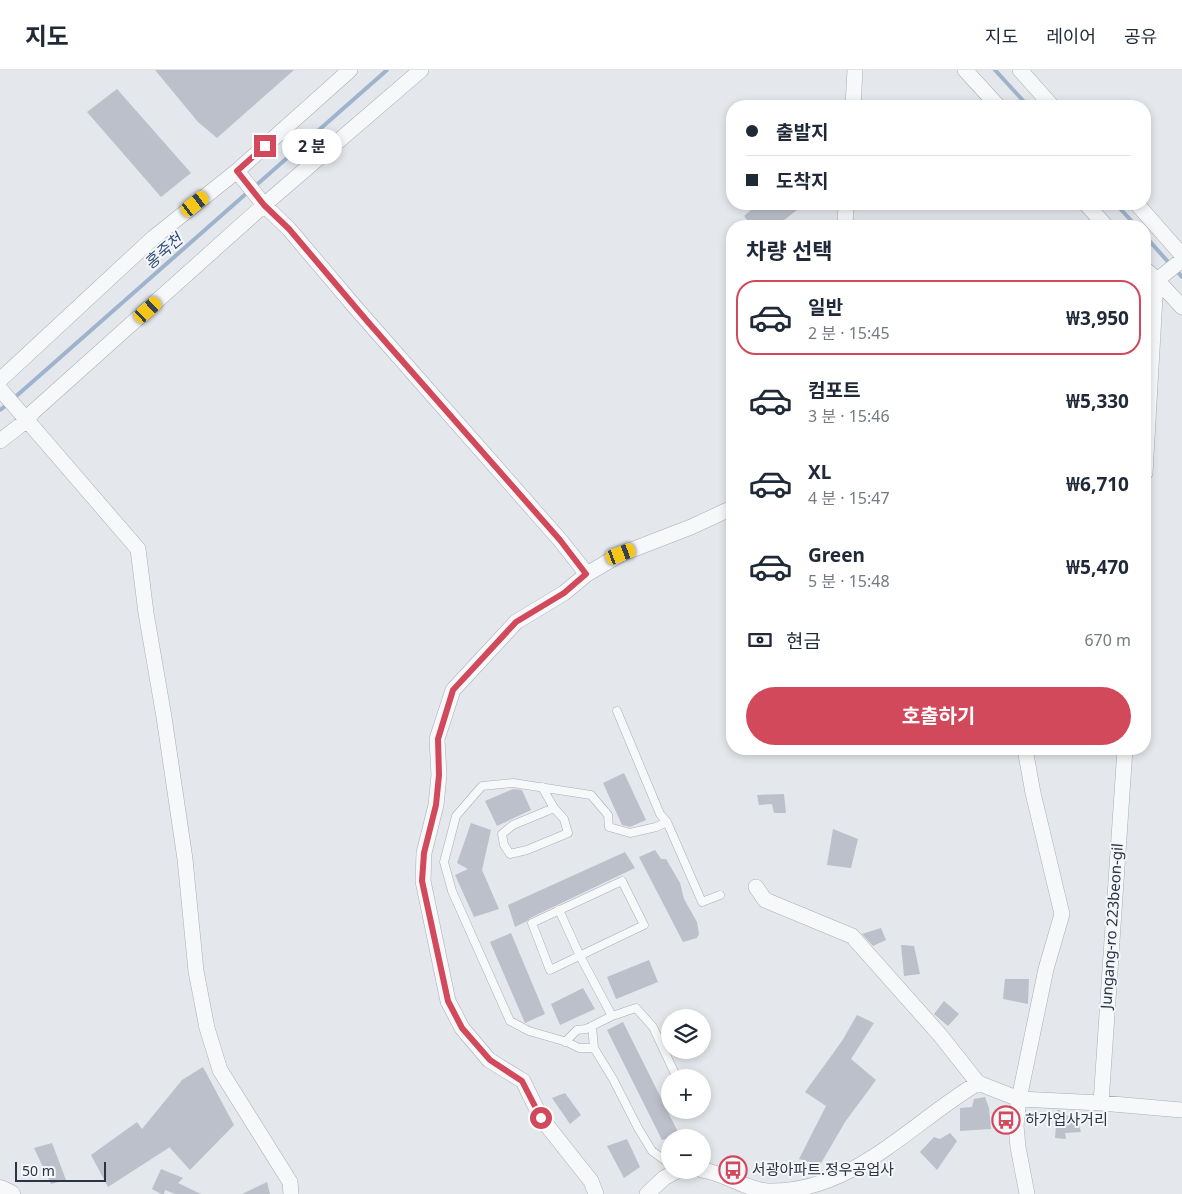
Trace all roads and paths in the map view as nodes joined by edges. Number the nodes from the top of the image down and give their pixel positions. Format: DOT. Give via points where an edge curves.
graph roads {
  1 [pos="350,70"];
  2 [pos="421,70"];
  3 [pos="855,70"];
  4 [pos="965,70"];
  5 [pos="1020,70"];
  6 [pos="852,100"];
  7 [pos="992,100"];
  8 [pos="1047,100"];
  9 [pos="237,171"];
  10 [pos="264,205"];
  11 [pos="1091,210"];
  12 [pos="1142,210"];
  13 [pos="1101,220"];
  14 [pos="1182,255"];
  15 [pos="1182,260"];
  16 [pos="1151,274"];
  17 [pos="1157,280"];
  18 [pos="1182,308"];
  19 [pos="1151,367"];
  20 [pos="0,380"];
  21 [pos="0,389"];
  22 [pos="27,420"];
  23 [pos="0,441"];
  24 [pos="726,511"];
  25 [pos="586,574"];
  26 [pos="617,711"];
  27 [pos="1026,755"];
  28 [pos="1125,755"];
  29 [pos="542,787"];
  30 [pos="554,808"];
  31 [pos="667,822"];
  32 [pos="756,887"];
  33 [pos="720,895"];
  34 [pos="559,910"];
  35 [pos="580,956"];
  36 [pos="612,1016"];
  37 [pos="592,1026"];
  38 [pos="565,1042"];
  39 [pos="594,1048"];
  40 [pos="673,1069"];
  41 [pos="978,1083"];
  42 [pos="1019,1099"];
  43 [pos="1101,1103"];
  44 [pos="1182,1110"];
  45 [pos="661,1157"];
  46 [pos="711,1172"];
  47 [pos="663,1179"];
  48 [pos="0,1189"];
  49 [pos="11,1194"];
  50 [pos="291,1194"];
  51 [pos="596,1194"];
  52 [pos="647,1194"];
  53 [pos="1027,1194"];
  1 -- 9 [label="street"];
  2 -- 10 [label="street"];
  3 -- 6 [label="street"];
  4 -- 7 [label="street"];
  5 -- 8 [label="street"];
  9 -- 10 [label="street"];
  9 -- 20 [label="street" via="153,238"];
  10 -- 22 [label="street"];
  10 -- 25 [label="street" via="289,229"];
  11 -- 13 [label="street"];
  12 -- 14 [label="street"];
  15 -- 17 [label="street"];
  16 -- 17 [label="street"];
  17 -- 18 [label="street"];
  17 -- 19 [label="street"];
  21 -- 22 [label="street"];
  22 -- 23 [label="street"];
  22 -- 50 [label="street" via="138,549 185,859 196,971 207,1028 220,1070 290,1182"];
  24 -- 25 [label="street" via="621,554"];
  25 -- 51 [label="street" via="564,593 516,622 453,690 438,739 436,805 424,853 422,881 448,1001 462,1028 490,1060 522,1081 541,1118 591,1181"];
  26 -- 31 [label="lane" via="660,814"];
  27 -- 42 [label="street" via="1062,914 1046,969"];
  28 -- 43 [label="street, Jungang-ro 223beon-gil"];
  29 -- 30 [label="lane"];
  29 -- 31 [label="lane" via="591,795 608,815 608,827 630,833"];
  29 -- 38 [label="lane" via="514,783 482,786 456,816 444,862 452,891 510,1021 529,1031"];
  30 -- 30 [label="lane" via="513,825 502,834 510,854 568,833 564,819"];
  31 -- 33 [label="lane" via="702,902"];
  32 -- 41 [label="street" via="765,900 852,936"];
  34 -- 35 [label="lane"];
  34 -- 35 [label="lane" via="532,923 550,970"];
  34 -- 35 [label="lane" via="622,881 644,925"];
  35 -- 36 [label="lane"];
  36 -- 37 [label="lane"];
  36 -- 40 [label="lane" via="636,1008 653,1027"];
  37 -- 38 [label="lane" via="577,1030"];
  37 -- 39 [label="lane"];
  38 -- 39 [label="lane" via="579,1048"];
  39 -- 45 [label="lane" via="652,1151"];
  41 -- 42 [label="street"];
  41 -- 46 [label="street" via="891,1148 851,1172 814,1187 797,1191 753,1189"];
  42 -- 43 [label="street"];
  42 -- 53 [label="street" via="1016,1126"];
  43 -- 44 [label="street"];
  47 -- 52 [label="street"];
  48 -- 49 [label="street"];
}
